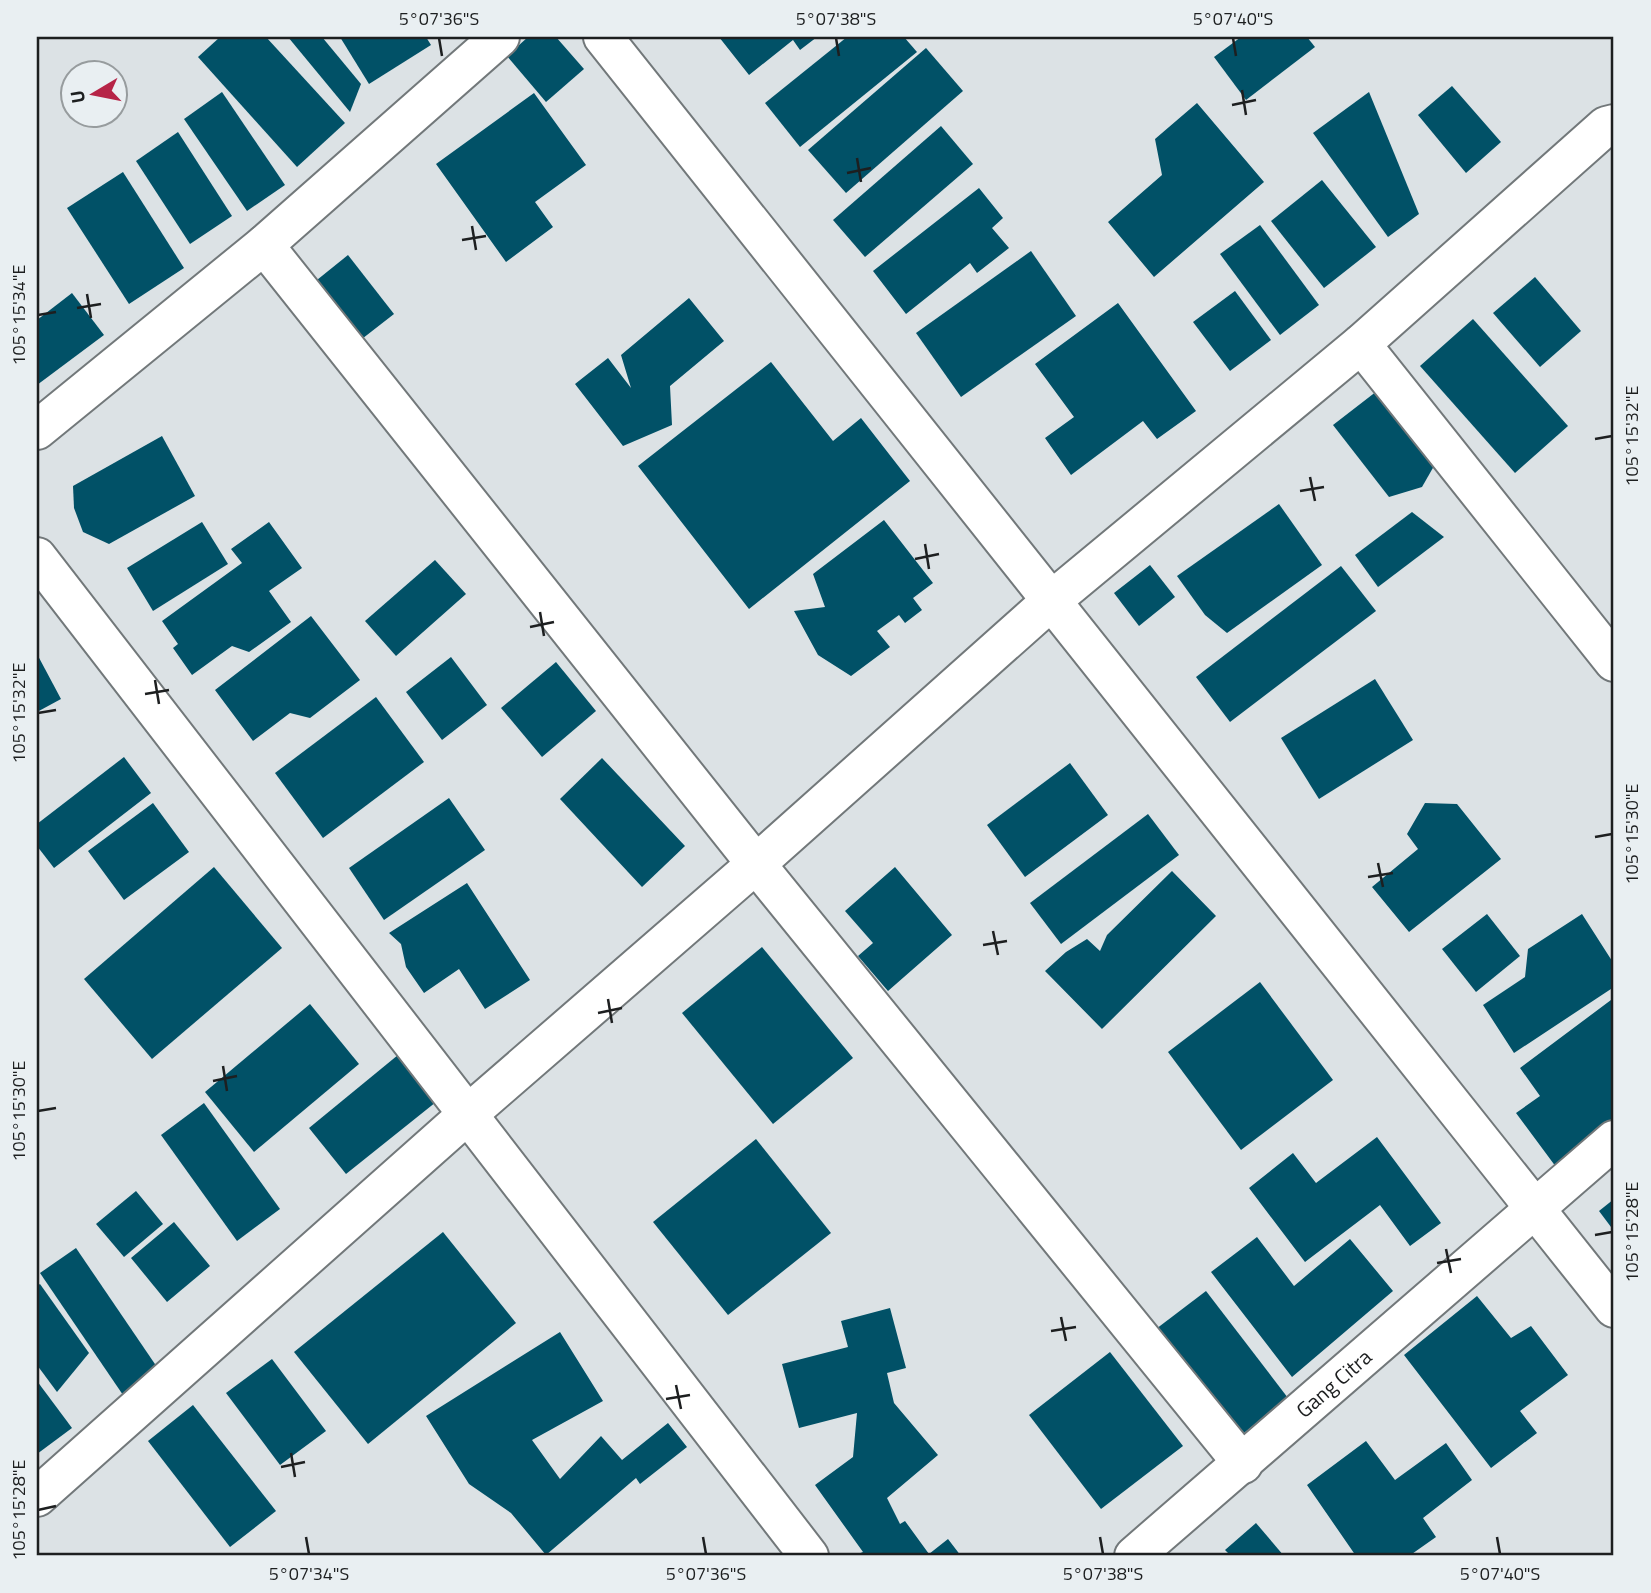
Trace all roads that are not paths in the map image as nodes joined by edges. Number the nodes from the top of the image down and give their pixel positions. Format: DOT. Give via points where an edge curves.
graph roads {
  1 [pos="500,37"];
  2 [pos="603,37"];
  3 [pos="1614,124"];
  4 [pos="264,245"];
  5 [pos="1361,344"];
  6 [pos="37,430"];
  7 [pos="37,556"];
  8 [pos="1051,600"];
  9 [pos="1614,662"];
  10 [pos="756,864"];
  11 [pos="468,1114"];
  12 [pos="1614,1140"];
  13 [pos="1535,1209"];
  14 [pos="1614,1308"];
  15 [pos="1243,1464"];
  16 [pos="37,1497"];
  17 [pos="809,1556"];
  18 [pos="1134,1556"];
  1 -- 4 [label="street"];
  2 -- 8 [label="street"];
  3 -- 5 [label="street" via="1606,126"];
  4 -- 6 [label="street"];
  4 -- 10 [label="street"];
  5 -- 8 [label="street"];
  5 -- 9 [label="street"];
  7 -- 11 [label="street"];
  8 -- 10 [label="street"];
  8 -- 13 [label="street"];
  10 -- 11 [label="street"];
  10 -- 15 [label="street"];
  11 -- 16 [label="street"];
  11 -- 17 [label="street"];
  12 -- 13 [label="street, Gang Citra"];
  13 -- 14 [label="street"];
  13 -- 15 [label="street, Gang Citra"];
  15 -- 18 [label="street, Gang Citra"];
}
